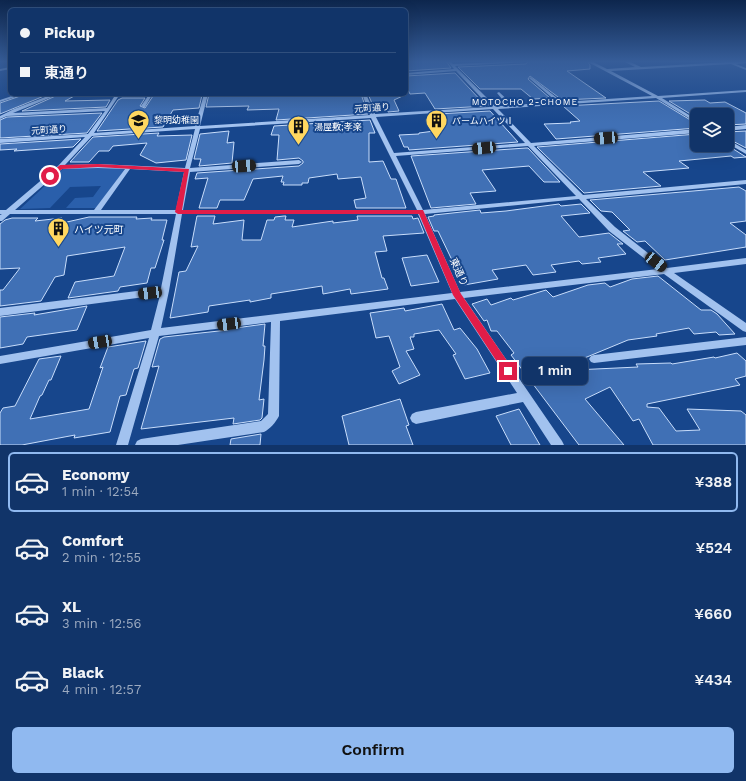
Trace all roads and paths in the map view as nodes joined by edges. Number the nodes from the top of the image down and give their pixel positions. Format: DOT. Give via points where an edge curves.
graph roads {
  1 [pos="468,82"];
  2 [pos="535,82"];
  3 [pos="628,82"];
  4 [pos="746,92"];
  5 [pos="499,93"];
  6 [pos="0,95"];
  7 [pos="17,96"];
  8 [pos="52,96"];
  9 [pos="117,96"];
  10 [pos="150,96"];
  11 [pos="205,96"];
  12 [pos="365,96"];
  13 [pos="656,97"];
  14 [pos="6,99"];
  15 [pos="0,101"];
  16 [pos="562,104"];
  17 [pos="143,106"];
  18 [pos="512,107"];
  19 [pos="494,108"];
  20 [pos="107,109"];
  21 [pos="6,115"];
  22 [pos="373,116"];
  23 [pos="0,118"];
  24 [pos="690,118"];
  25 [pos="197,127"];
  26 [pos="746,128"];
  27 [pos="734,129"];
  28 [pos="690,132"];
  29 [pos="90,135"];
  30 [pos="0,141"];
  31 [pos="529,144"];
  32 [pos="734,145"];
  33 [pos="746,152"];
  34 [pos="393,155"];
  35 [pos="299,162"];
  36 [pos="60,167"];
  37 [pos="129,167"];
  38 [pos="187,170"];
  39 [pos="746,182"];
  40 [pos="581,198"];
  41 [pos="0,212"];
  42 [pos="10,212"];
  43 [pos="96,212"];
  44 [pos="178,212"];
  45 [pos="421,212"];
  46 [pos="0,219"];
  47 [pos="746,261"];
  48 [pos="666,271"];
  49 [pos="165,291"];
  50 [pos="457,295"];
  51 [pos="0,312"];
  52 [pos="276,319"];
  53 [pos="746,328"];
  54 [pos="155,333"];
  55 [pos="746,341"];
  56 [pos="0,360"];
  57 [pos="594,360"];
  58 [pos="525,396"];
  59 [pos="416,418"];
  60 [pos="122,445"];
  61 [pos="141,445"];
  62 [pos="558,445"];
  1 -- 19 [label="street"];
  2 -- 16 [label="street"];
  3 -- 13 [label="street"];
  4 -- 13 [label="street, 元町通り"];
  5 -- 18 [label="street"];
  6 -- 14 [label="street"];
  7 -- 14 [label="street"];
  8 -- 21 [label="street"];
  9 -- 20 [label="street"];
  10 -- 17 [label="street"];
  11 -- 25 [label="street"];
  12 -- 22 [label="street, 東通り"];
  13 -- 16 [label="street, 元町通り"];
  13 -- 24 [label="street"];
  14 -- 15 [label="street"];
  16 -- 18 [label="street, 元町通り"];
  18 -- 19 [label="street, 元町通り"];
  19 -- 22 [label="street, 元町通り"];
  19 -- 31 [label="street"];
  20 -- 21 [label="street"];
  20 -- 29 [label="street"];
  21 -- 23 [label="street"];
  22 -- 25 [label="street, 元町通り"];
  22 -- 34 [label="street, 東通り"];
  25 -- 29 [label="street, 元町通り"];
  25 -- 38 [label="street"];
  26 -- 27 [label="street"];
  28 -- 31 [label="street"];
  29 -- 30 [label="street, 元町通り"];
  29 -- 36 [label="street"];
  31 -- 34 [label="street"];
  31 -- 40 [label="street"];
  32 -- 33 [label="street"];
  34 -- 45 [label="street, 東通り"];
  35 -- 38 [label="street"];
  36 -- 37 [label="street"];
  36 -- 42 [label="street"];
  37 -- 38 [label="street"];
  37 -- 43 [label="street"];
  38 -- 44 [label="street"];
  39 -- 40 [label="street"];
  40 -- 45 [label="street"];
  40 -- 48 [label="street" via="612,229"];
  41 -- 42 [label="street"];
  42 -- 43 [label="street"];
  42 -- 46 [label="street"];
  43 -- 44 [label="street"];
  44 -- 45 [label="street"];
  44 -- 49 [label="street"];
  45 -- 50 [label="street, 東通り"];
  47 -- 48 [label="street"];
  48 -- 50 [label="street"];
  48 -- 53 [label="street"];
  49 -- 51 [label="street"];
  49 -- 54 [label="street"];
  50 -- 52 [label="street"];
  50 -- 58 [label="street, 東通り"];
  52 -- 54 [label="street"];
  52 -- 61 [label="street" via="273,416 264,426"];
  54 -- 56 [label="street"];
  54 -- 60 [label="street"];
  55 -- 57 [label="street"];
  58 -- 59 [label="street"];
  58 -- 62 [label="street, 東通り"];
}
